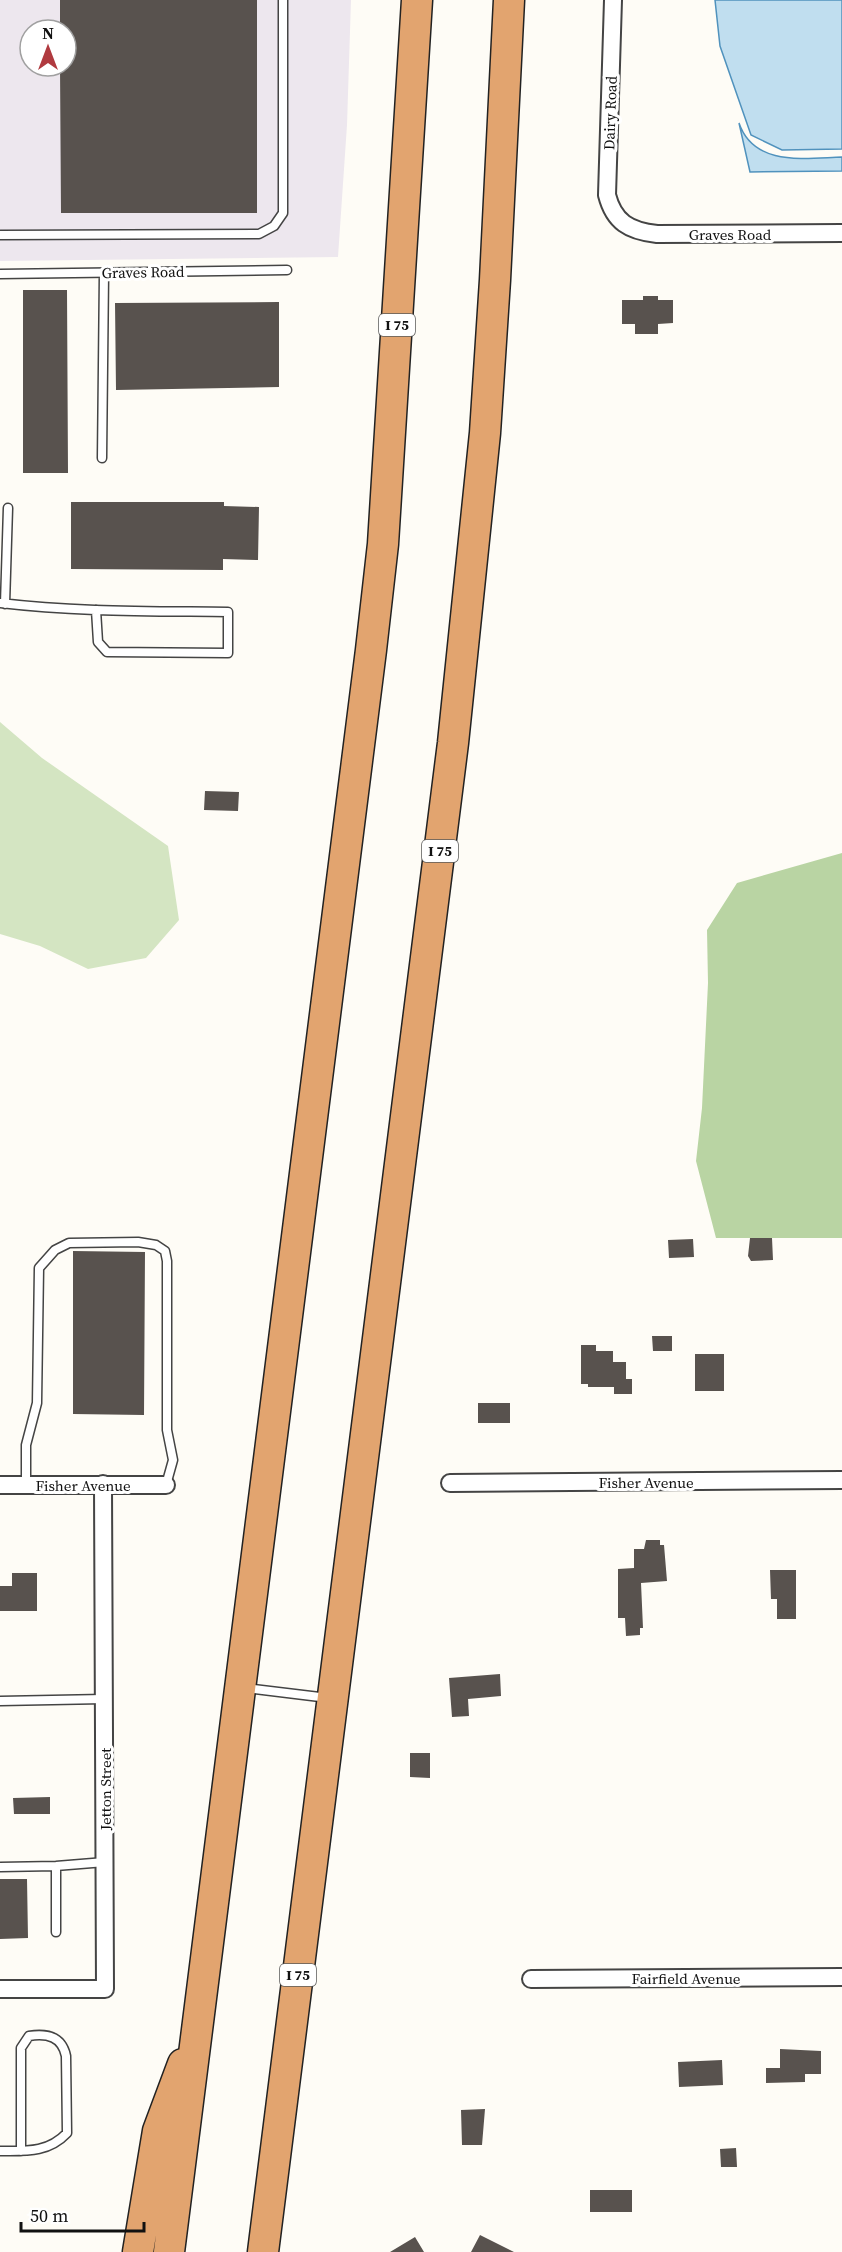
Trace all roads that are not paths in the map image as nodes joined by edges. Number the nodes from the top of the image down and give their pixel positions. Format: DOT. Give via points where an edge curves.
graph roads {
  1 [pos="283,0"];
  2 [pos="417,0"];
  3 [pos="509,0"];
  4 [pos="614,0"];
  5 [pos="621,223"];
  6 [pos="842,233"];
  7 [pos="0,235"];
  8 [pos="287,270"];
  9 [pos="104,273"];
  10 [pos="0,274"];
  11 [pos="102,458"];
  12 [pos="8,508"];
  13 [pos="3,603"];
  14 [pos="96,610"];
  15 [pos="842,1480"];
  16 [pos="450,1483"];
  17 [pos="103,1484"];
  18 [pos="0,1485"];
  19 [pos="26,1485"];
  20 [pos="166,1485"];
  21 [pos="242,1688"];
  22 [pos="333,1698"];
  23 [pos="104,1699"];
  24 [pos="0,1701"];
  25 [pos="105,1862"];
  26 [pos="56,1866"];
  27 [pos="0,1867"];
  28 [pos="56,1932"];
  29 [pos="842,1977"];
  30 [pos="531,1979"];
  31 [pos="0,1989"];
  32 [pos="197,2031"];
  33 [pos="0,2151"];
  34 [pos="21,2151"];
  35 [pos="264,2245"];
  36 [pos="138,2252"];
  37 [pos="170,2252"];
  1 -- 7 [label="lane" via="283,213 274,226 259,234"];
  2 -- 21 [label="highway, I 75" via="383,544"];
  3 -- 22 [label="highway, I 75" via="495,280 471,586"];
  4 -- 5 [label="street, Dairy Road" via="607,195 611,210"];
  5 -- 6 [label="street, Graves Road" via="637,232 657,234"];
  8 -- 9 [label="lane, Graves Road"];
  9 -- 10 [label="lane, Graves Road"];
  9 -- 11 [label="lane"];
  12 -- 13 [label="lane"];
  13 -- 14 [label="lane"];
  14 -- 14 [label="lane" via="228,612 228,653 108,652 98,642"];
  15 -- 16 [label="street, Fisher Avenue"];
  17 -- 19 [label="street, Fisher Avenue"];
  17 -- 20 [label="street, Fisher Avenue"];
  17 -- 23 [label="street, Jetton Street"];
  18 -- 19 [label="street, Fisher Avenue"];
  19 -- 20 [label="lane" via="26,1445 37,1403 39,1268 55,1250 69,1243 138,1242 156,1245 165,1251 167,1261 167,1430 173,1460"];
  21 -- 22 [label="lane"];
  21 -- 32 [label="highway, I 75"];
  22 -- 35 [label="highway, I 75"];
  23 -- 24 [label="lane"];
  23 -- 25 [label="street, Jetton Street"];
  25 -- 26 [label="lane"];
  25 -- 31 [label="street, Jetton Street" via="105,1989"];
  26 -- 27 [label="lane"];
  26 -- 28 [label="lane"];
  29 -- 30 [label="street, Fairfield Avenue"];
  32 -- 36 [label="highway" via="158,2131"];
  32 -- 37 [label="highway, I 75"];
  33 -- 34 [label="lane"];
  34 -- 34 [label="lane" via="56,2145 67,2133 64,2045 44,2034 29,2036 21,2048"];
}
